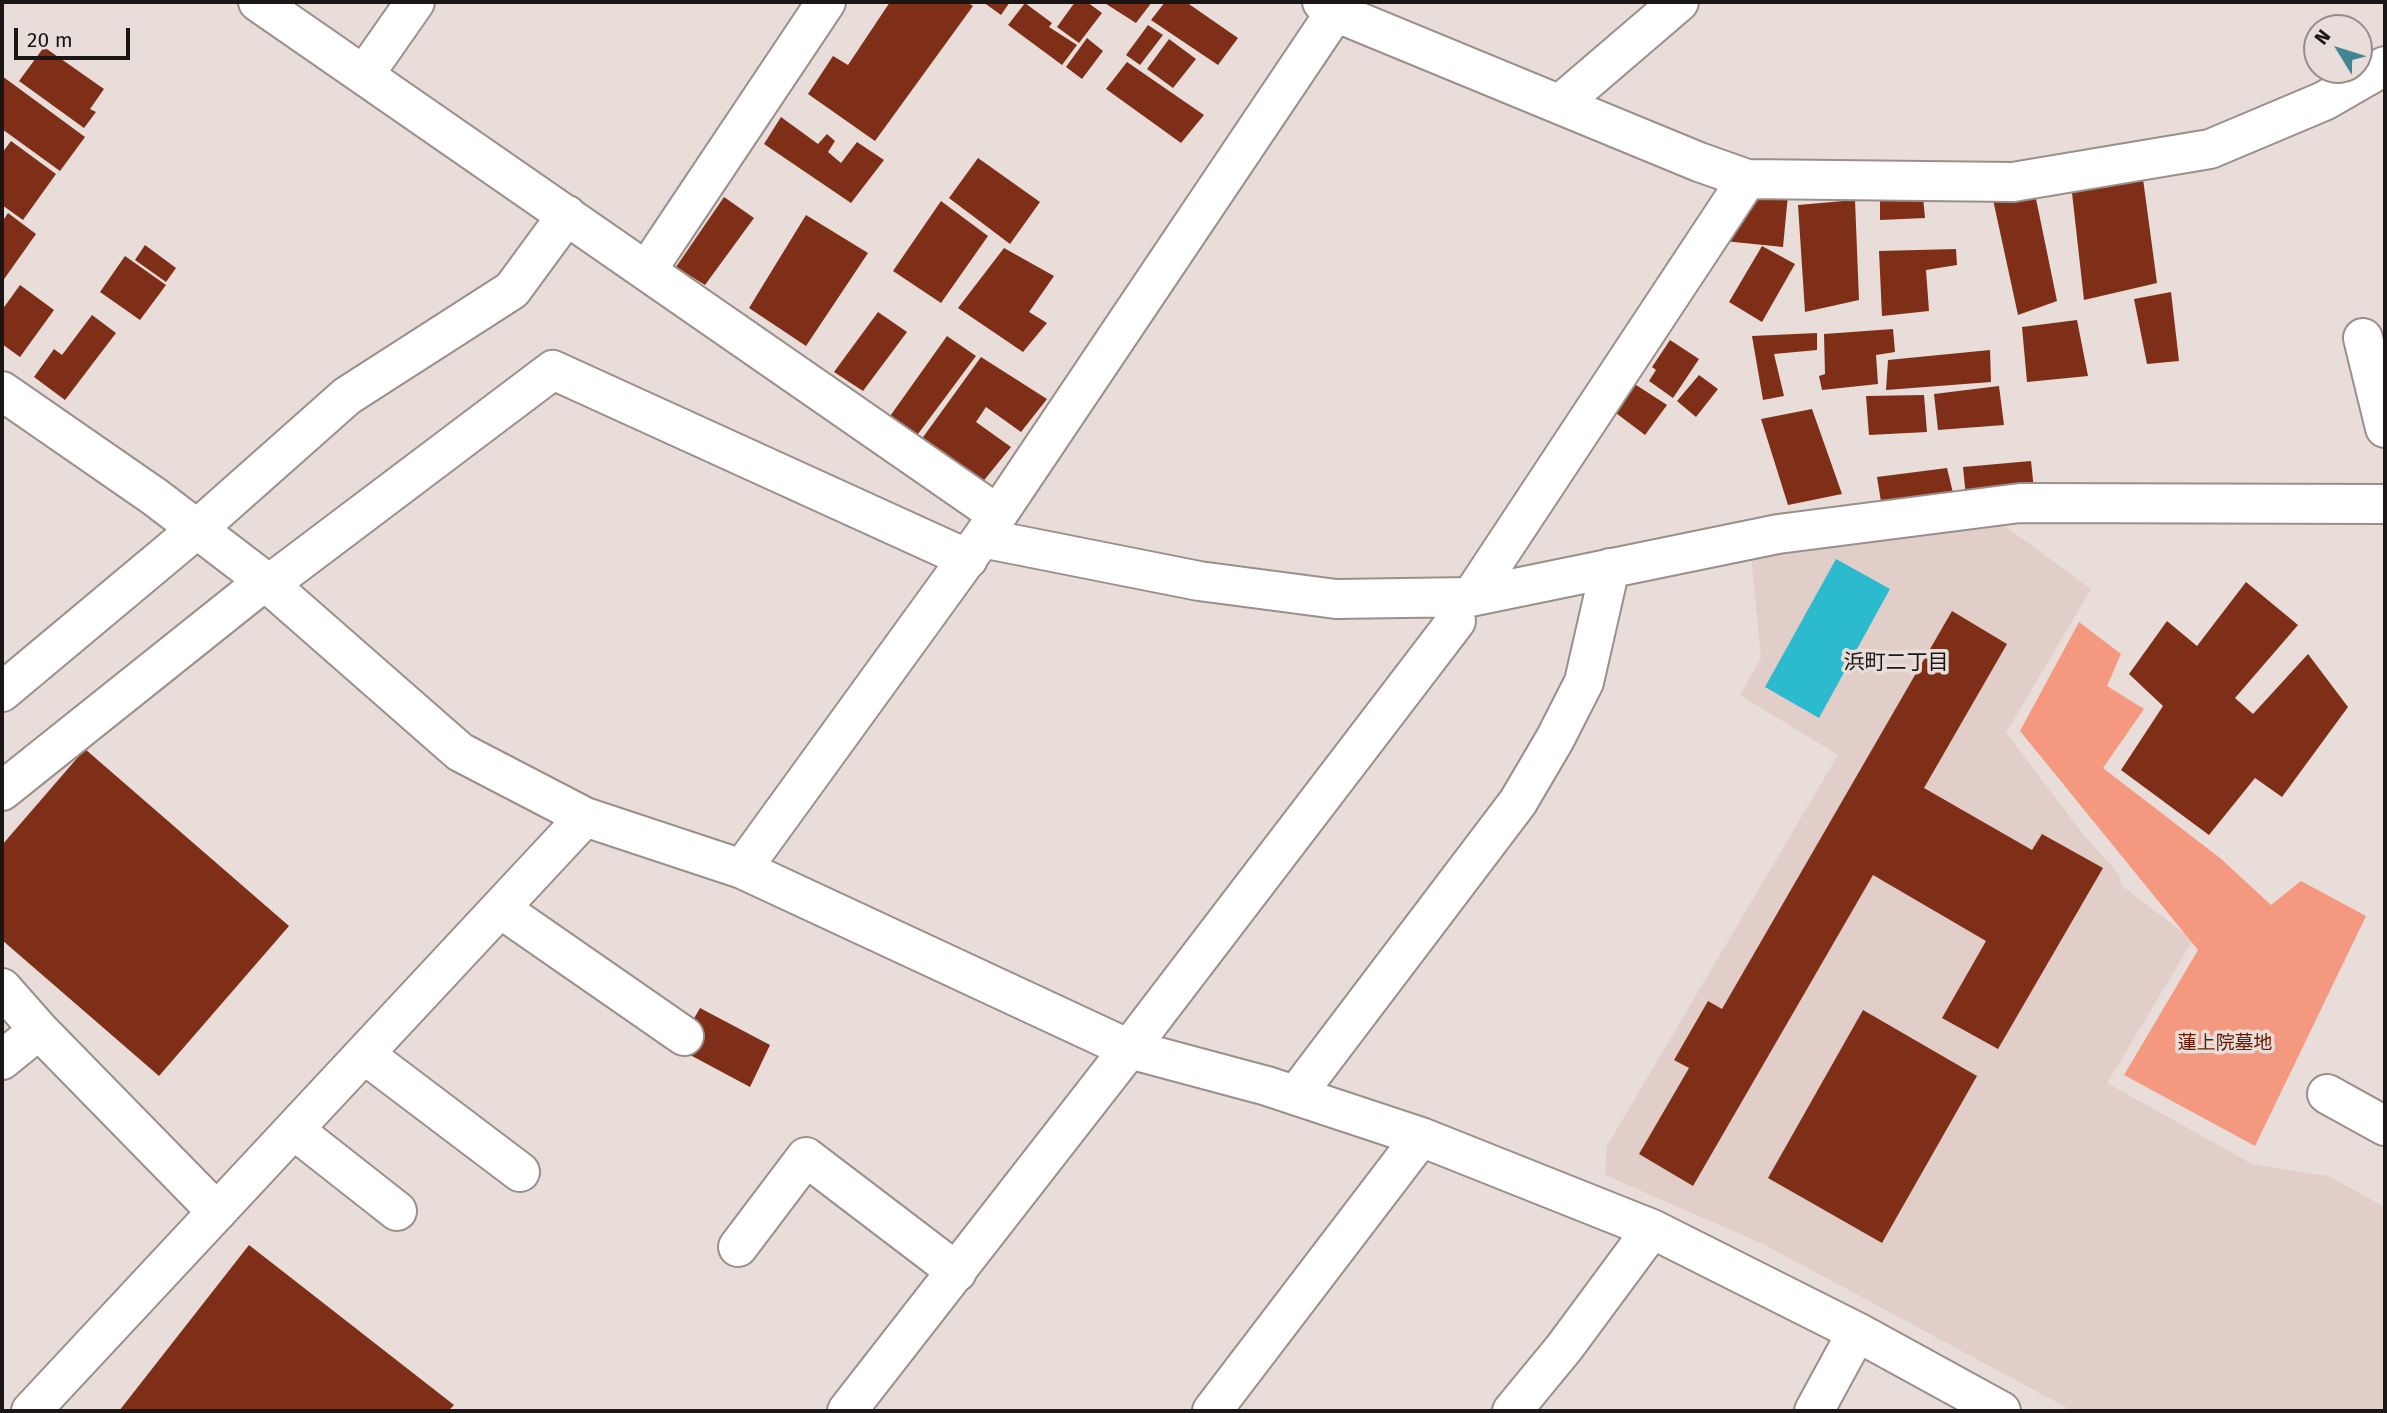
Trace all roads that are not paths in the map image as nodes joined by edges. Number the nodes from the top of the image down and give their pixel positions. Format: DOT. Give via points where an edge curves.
graph roads {
  1 [pos="258,2"];
  2 [pos="415,2"];
  3 [pos="826,2"];
  4 [pos="1679,2"];
  5 [pos="1333,5"];
  6 [pos="2385,66"];
  7 [pos="364,75"];
  8 [pos="1560,104"];
  9 [pos="1746,179"];
  10 [pos="567,215"];
  11 [pos="647,270"];
  12 [pos="2364,338"];
  13 [pos="2,391"];
  14 [pos="2385,428"];
  15 [pos="2385,504"];
  16 [pos="197,529"];
  17 [pos="982,537"];
  18 [pos="1610,568"];
  19 [pos="266,583"];
  20 [pos="1463,609"];
  21 [pos="2,692"];
  22 [pos="2,792"];
  23 [pos="585,817"];
  24 [pos="742,870"];
  25 [pos="501,909"];
  26 [pos="2,988"];
  27 [pos="39,1030"];
  28 [pos="684,1037"];
  29 [pos="1129,1049"];
  30 [pos="365,1054"];
  31 [pos="2,1060"];
  32 [pos="2327,1094"];
  33 [pos="1296,1095"];
  34 [pos="2385,1126"];
  35 [pos="294,1129"];
  36 [pos="1421,1137"];
  37 [pos="520,1172"];
  38 [pos="397,1211"];
  39 [pos="217,1212"];
  40 [pos="1652,1228"];
  41 [pos="738,1247"];
  42 [pos="957,1272"];
  43 [pos="1857,1332"];
  44 [pos="31,1411"];
  45 [pos="848,1411"];
  46 [pos="1212,1411"];
  47 [pos="1512,1411"];
  48 [pos="1814,1411"];
  49 [pos="2001,1411"];
  1 -- 7 [label="street"];
  2 -- 7 [label="street"];
  3 -- 11 [label="street"];
  4 -- 8 [label="street"];
  5 -- 8 [label="street"];
  5 -- 17 [label="street"];
  6 -- 9 [label="street" via="2324,101 2210,149 2013,182"];
  7 -- 10 [label="street"];
  8 -- 9 [label="street"];
  9 -- 20 [label="street"];
  10 -- 11 [label="street"];
  10 -- 16 [label="street" via="512,290 347,396"];
  11 -- 17 [label="street"];
  12 -- 14 [label="street"];
  13 -- 16 [label="street"];
  15 -- 18 [label="street" via="2020,503 1778,534"];
  16 -- 19 [label="street"];
  16 -- 21 [label="street"];
  17 -- 19 [label="street" via="553,370"];
  17 -- 20 [label="street" via="1199,582"];
  17 -- 24 [label="street"];
  18 -- 20 [label="street"];
  18 -- 33 [label="street" via="1584,682 1518,802"];
  19 -- 22 [label="street"];
  19 -- 23 [label="street" via="460,752"];
  20 -- 29 [label="street"];
  23 -- 24 [label="street"];
  23 -- 25 [label="street"];
  24 -- 29 [label="street"];
  25 -- 28 [label="street"];
  25 -- 30 [label="street"];
  26 -- 27 [label="street"];
  27 -- 31 [label="street"];
  27 -- 39 [label="street"];
  29 -- 33 [label="street"];
  29 -- 42 [label="street"];
  30 -- 35 [label="street"];
  30 -- 37 [label="street"];
  32 -- 34 [label="street"];
  33 -- 36 [label="street"];
  35 -- 38 [label="street"];
  35 -- 39 [label="street"];
  36 -- 40 [label="street"];
  36 -- 46 [label="street"];
  39 -- 44 [label="street"];
  40 -- 43 [label="street"];
  40 -- 47 [label="street"];
  41 -- 42 [label="street" via="806,1157"];
  42 -- 45 [label="street"];
  43 -- 48 [label="street"];
  43 -- 49 [label="street"];
}
